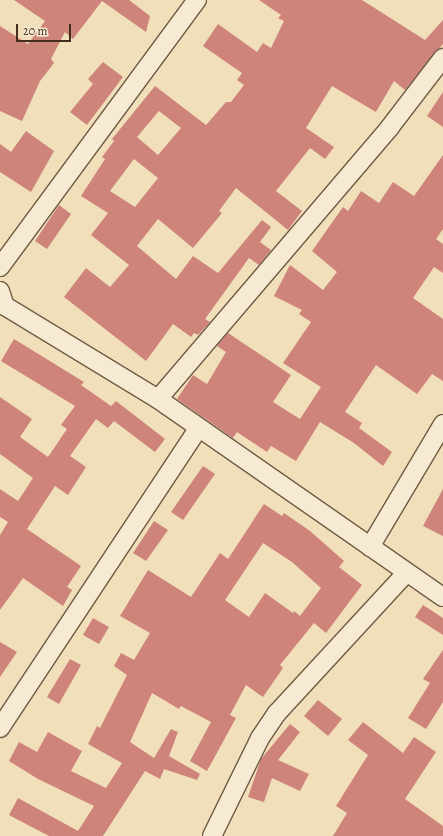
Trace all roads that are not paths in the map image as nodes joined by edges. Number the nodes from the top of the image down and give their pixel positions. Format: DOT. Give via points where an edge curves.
graph roads {
  1 [pos="197,0"];
  2 [pos="443,58"];
  3 [pos="0,267"];
  4 [pos="2,304"];
  5 [pos="158,399"];
  6 [pos="443,424"];
  7 [pos="198,429"];
  8 [pos="370,546"];
  9 [pos="406,573"];
  10 [pos="443,597"];
  11 [pos="0,728"];
  12 [pos="212,836"];
  1 -- 3 [label="street"];
  2 -- 5 [label="street" via="390,127"];
  4 -- 5 [label="street"];
  5 -- 7 [label="street"];
  6 -- 8 [label="street"];
  7 -- 8 [label="street"];
  7 -- 11 [label="street"];
  8 -- 9 [label="street"];
  9 -- 10 [label="street"];
  9 -- 12 [label="street" via="277,713 260,738"];
}
